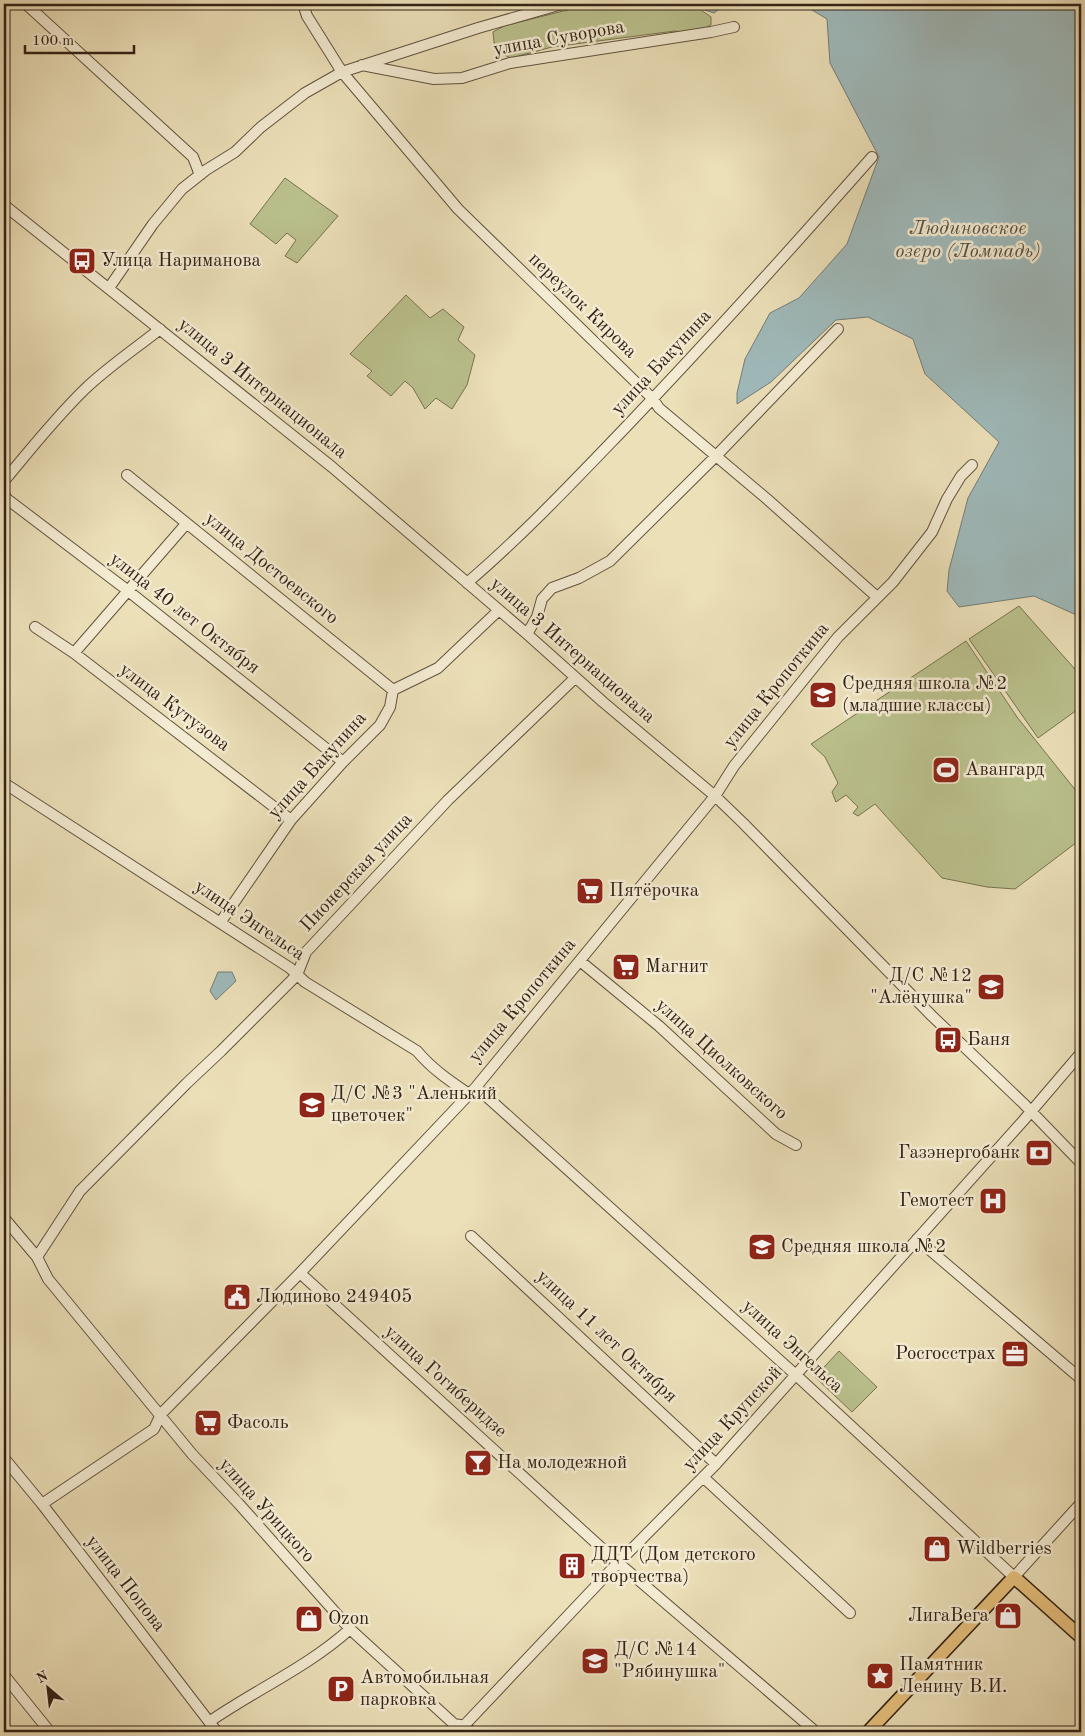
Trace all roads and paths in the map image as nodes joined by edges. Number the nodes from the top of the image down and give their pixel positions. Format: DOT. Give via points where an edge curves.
graph roads {
  1 [pos="26,4"];
  2 [pos="303,4"];
  3 [pos="562,4"];
  4 [pos="734,26"];
  5 [pos="362,65"];
  6 [pos="342,72"];
  7 [pos="872,157"];
  8 [pos="200,175"];
  9 [pos="4,205"];
  10 [pos="109,288"];
  11 [pos="160,329"];
  12 [pos="838,329"];
  13 [pos="653,399"];
  14 [pos="716,456"];
  15 [pos="972,465"];
  16 [pos="127,475"];
  17 [pos="4,481"];
  18 [pos="4,494"];
  19 [pos="186,524"];
  20 [pos="467,583"];
  21 [pos="127,590"];
  22 [pos="877,597"];
  23 [pos="499,610"];
  24 [pos="35,627"];
  25 [pos="527,634"];
  26 [pos="74,654"];
  27 [pos="575,678"];
  28 [pos="393,690"];
  29 [pos="343,762"];
  30 [pos="4,783"];
  31 [pos="715,796"];
  32 [pos="291,820"];
  33 [pos="220,923"];
  34 [pos="580,961"];
  35 [pos="297,975"];
  36 [pos="1081,1053"];
  37 [pos="472,1090"];
  38 [pos="1031,1112"];
  39 [pos="796,1145"];
  40 [pos="1081,1163"];
  41 [pos="4,1218"];
  42 [pos="471,1236"];
  43 [pos="917,1239"];
  44 [pos="37,1257"];
  45 [pos="300,1273"];
  46 [pos="797,1376"];
  47 [pos="1081,1380"];
  48 [pos="161,1414"];
  49 [pos="4,1458"];
  50 [pos="716,1464"];
  51 [pos="703,1477"];
  52 [pos="1081,1503"];
  53 [pos="42,1504"];
  54 [pos="618,1563"];
  55 [pos="1014,1577"];
  56 [pos="850,1613"];
  57 [pos="350,1629"];
  58 [pos="1081,1637"];
  59 [pos="4,1675"];
  60 [pos="209,1722"];
  61 [pos="465,1730"];
  62 [pos="50,1732"];
  63 [pos="217,1732"];
  64 [pos="816,1732"];
  65 [pos="868,1732"];
  1 -- 8 [label="street" via="193,157"];
  2 -- 6 [label="street, переулок Кирова" via="307,16"];
  3 -- 5 [label="street, улица Суворова"];
  4 -- 5 [label="street, улица Суворова" via="510,63 462,78 434,79"];
  5 -- 6 [label="street, улица Суворова"];
  6 -- 8 [label="street, улица Суворова" via="306,93 234,152"];
  6 -- 13 [label="street, переулок Кирова" via="458,209"];
  7 -- 13 [label="street, улица Бакунина"];
  8 -- 10 [label="street, улица Суворова" via="167,206"];
  9 -- 10 [label="street, улица 3 Интернационала"];
  10 -- 11 [label="street, улица 3 Интернационала"];
  11 -- 17 [label="street" via="85,389"];
  11 -- 20 [label="street, улица 3 Интернационала" via="332,467"];
  12 -- 14 [label="street"];
  13 -- 14 [label="street, переулок Кирова" via="658,408"];
  13 -- 20 [label="street, улица Бакунина" via="508,548"];
  14 -- 22 [label="street, переулок Кирова"];
  14 -- 25 [label="street" via="610,561 552,588 542,599"];
  15 -- 22 [label="street, улица Кропоткина" via="952,491 932,532 893,582"];
  16 -- 19 [label="street, улица Достоевского"];
  18 -- 21 [label="street, улица 40 лет Октября"];
  19 -- 21 [label="street"];
  19 -- 28 [label="street, улица Достоевского"];
  20 -- 23 [label="street, улица 3 Интернационала"];
  21 -- 26 [label="street"];
  21 -- 29 [label="street, улица 40 лет Октября"];
  22 -- 31 [label="street, улица Кропоткина" via="838,637 734,766"];
  23 -- 25 [label="street, улица 3 Интернационала"];
  23 -- 28 [label="street" via="438,668"];
  24 -- 26 [label="street, улица Кутузова"];
  25 -- 27 [label="street, улица 3 Интернационала"];
  26 -- 32 [label="street, улица Кутузова"];
  27 -- 31 [label="street, улица 3 Интернационала"];
  27 -- 35 [label="street, Пионерская улица" via="414,836 306,952"];
  28 -- 29 [label="street, улица Бакунина" via="390,706 380,725"];
  29 -- 32 [label="street, улица Бакунина"];
  30 -- 33 [label="street, улица Энгельса"];
  31 -- 34 [label="street, улица Кропоткина"];
  31 -- 38 [label="street, улица 3 Интернационала"];
  32 -- 33 [label="street, улица Бакунина"];
  33 -- 35 [label="street, улица Энгельса"];
  34 -- 37 [label="street, улица Кропоткина"];
  34 -- 39 [label="street, улица Циолковского" via="659,1026 776,1134"];
  35 -- 37 [label="street, улица Энгельса" via="417,1051 446,1079"];
  35 -- 44 [label="street, Пионерская улица" via="80,1191"];
  36 -- 38 [label="street, улица Крупской"];
  37 -- 45 [label="street, улица Кропоткина"];
  37 -- 46 [label="street, улица Энгельса"];
  38 -- 40 [label="street, улица 3 Интернационала"];
  38 -- 43 [label="street, улица Крупской"];
  41 -- 44 [label="street, улица Урицкого"];
  42 -- 50 [label="street, улица 11 лет Октября"];
  43 -- 46 [label="street, улица Крупской"];
  43 -- 47 [label="street"];
  44 -- 48 [label="street, улица Урицкого" via="48,1279"];
  45 -- 48 [label="street, улица Кропоткина"];
  45 -- 54 [label="street, улица Гогиберидзе"];
  46 -- 50 [label="street, улица Крупской"];
  46 -- 55 [label="street, улица Энгельса"];
  48 -- 53 [label="street, улица Кропоткина" via="154,1429"];
  48 -- 57 [label="street, улица Урицкого" via="205,1470"];
  49 -- 53 [label="street, улица Попова"];
  50 -- 51 [label="street, улица Крупской"];
  51 -- 54 [label="street, улица Крупской"];
  51 -- 56 [label="street"];
  52 -- 55 [label="street"];
  53 -- 60 [label="street, улица Попова"];
  54 -- 61 [label="street, улица Крупской"];
  54 -- 64 [label="street, улица Гогиберидзе"];
  55 -- 58 [label="main road, улица Энгельса"];
  55 -- 65 [label="main road"];
  57 -- 60 [label="street" via="319,1654"];
  57 -- 61 [label="street, улица Урицкого" via="454,1724"];
  59 -- 62 [label="street"];
  60 -- 63 [label="street, улица Попова"];
}
